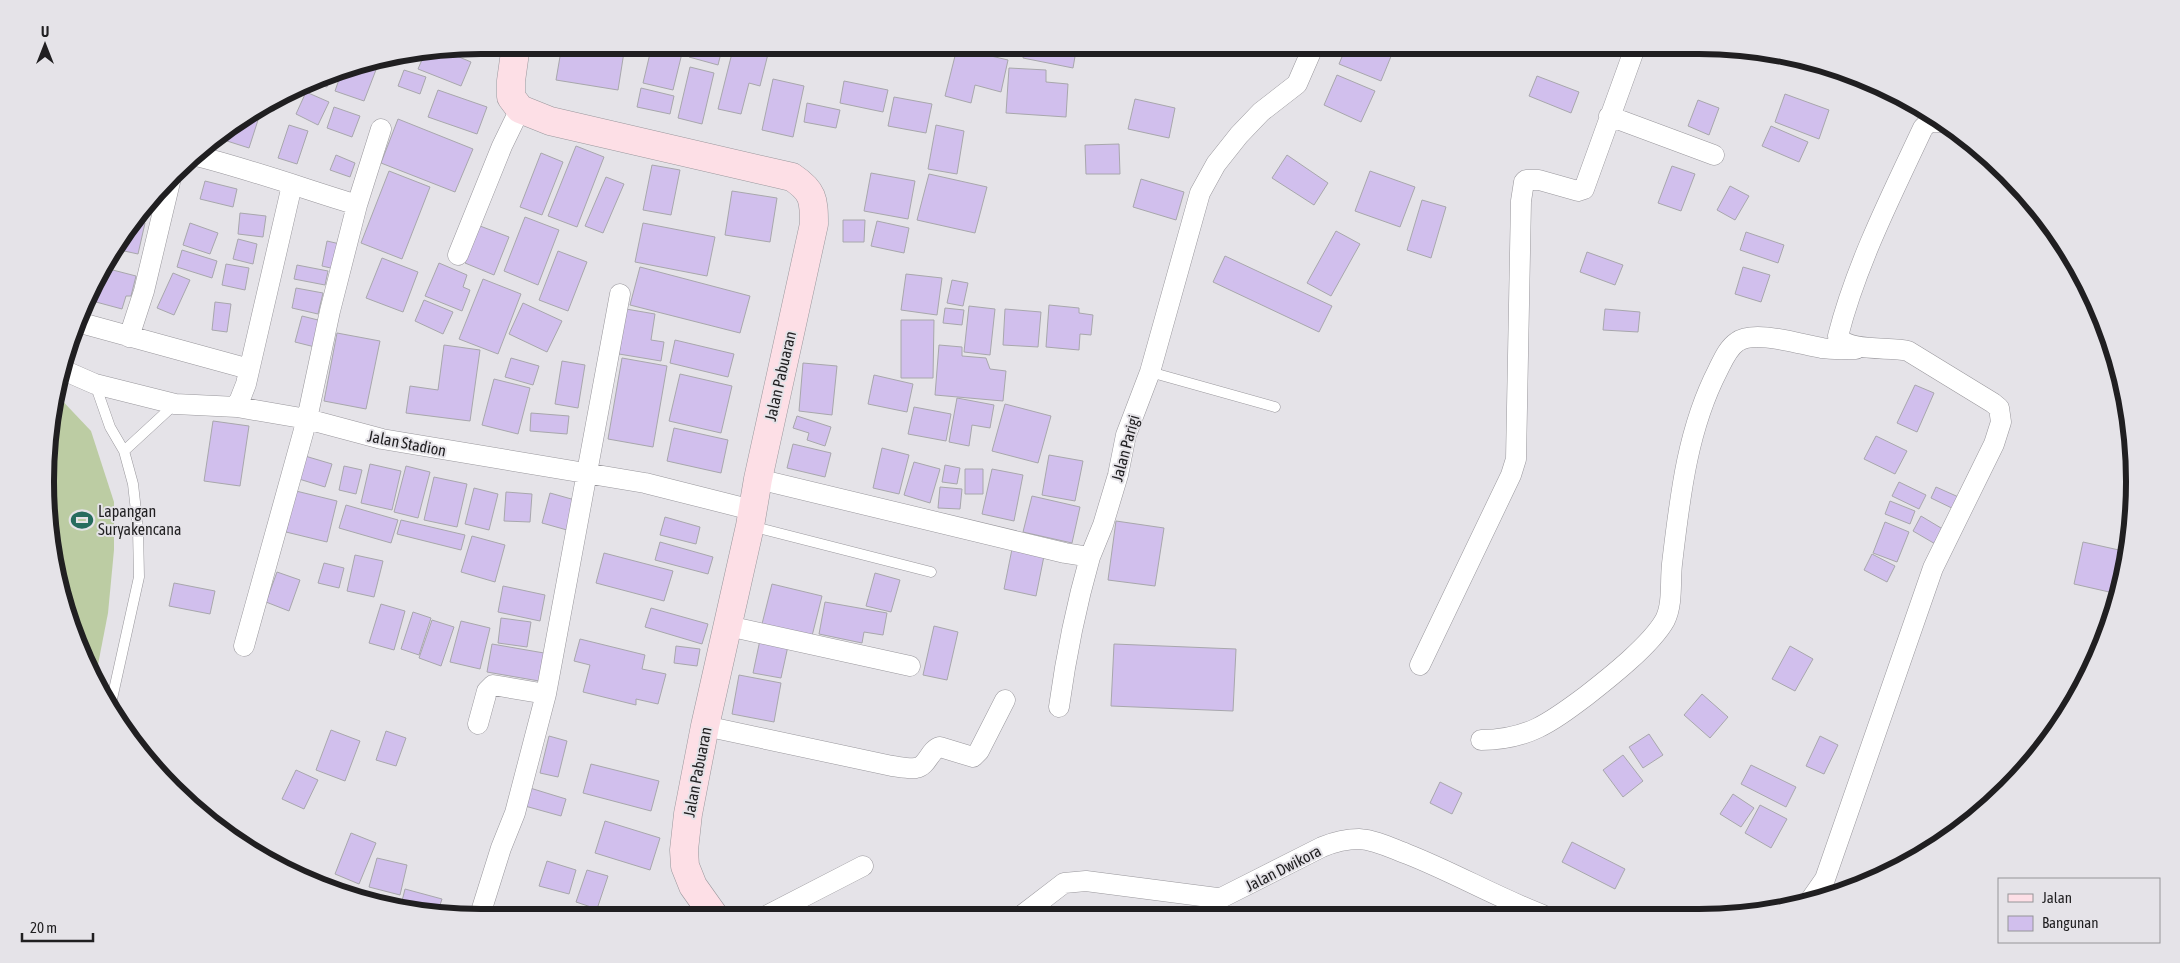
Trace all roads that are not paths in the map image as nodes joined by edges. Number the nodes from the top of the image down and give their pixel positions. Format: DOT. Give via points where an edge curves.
graph roads {
  1 [pos="515,54"];
  2 [pos="1310,54"];
  3 [pos="1633,54"];
  4 [pos="520,108"];
  5 [pos="1609,116"];
  6 [pos="1930,122"];
  7 [pos="381,129"];
  8 [pos="1714,155"];
  9 [pos="202,157"];
  10 [pos="292,185"];
  11 [pos="163,196"];
  12 [pos="357,205"];
  13 [pos="157,208"];
  14 [pos="458,255"];
  15 [pos="620,294"];
  16 [pos="84,324"];
  17 [pos="129,337"];
  18 [pos="1864,348"];
  19 [pos="249,369"];
  20 [pos="68,372"];
  21 [pos="1150,372"];
  22 [pos="96,384"];
  23 [pos="175,404"];
  24 [pos="237,406"];
  25 [pos="1275,407"];
  26 [pos="307,419"];
  27 [pos="124,451"];
  28 [pos="586,473"];
  29 [pos="758,479"];
  30 [pos="751,518"];
  31 [pos="1080,555"];
  32 [pos="931,572"];
  33 [pos="728,626"];
  34 [pos="244,646"];
  35 [pos="1420,665"];
  36 [pos="910,666"];
  37 [pos="546,694"];
  38 [pos="112,697"];
  39 [pos="1005,700"];
  40 [pos="1059,707"];
  41 [pos="478,724"];
  42 [pos="705,726"];
  43 [pos="1481,740"];
  44 [pos="863,866"];
  45 [pos="1815,893"];
  46 [pos="482,909"];
  47 [pos="709,909"];
  48 [pos="780,909"];
  49 [pos="1030,909"];
  50 [pos="1509,909"];
  1 -- 4 [label="street" via="511,98"];
  2 -- 21 [label="street, Jalan Parigi" via="1297,84 1238,134 1200,193"];
  3 -- 5 [label="street"];
  4 -- 14 [label="street"];
  4 -- 29 [label="street, Jalan Pabuaran" via="550,121 792,178 807,187 814,207 814,224"];
  5 -- 8 [label="street"];
  5 -- 35 [label="street" via="1582,191 1539,180 1524,182 1516,458 1511,476"];
  6 -- 18 [label="street" via="1923,128 1885,209 1844,314 1838,336 1845,343"];
  7 -- 12 [label="street"];
  9 -- 10 [label="street"];
  10 -- 12 [label="street"];
  10 -- 19 [label="street"];
  11 -- 13 [label="street"];
  12 -- 26 [label="street"];
  13 -- 17 [label="street" via="144,291"];
  15 -- 28 [label="street"];
  16 -- 17 [label="street"];
  17 -- 19 [label="street"];
  18 -- 43 [label="street" via="1824,348 1770,338 1737,341 1725,355 1705,395 1688,453 1675,534 1670,600 1666,618 1656,634 1600,686 1558,718 1526,734 1503,740"];
  18 -- 45 [label="street" via="1908,351 1993,403 1999,408 2001,422 1994,444 1933,568 1825,879"];
  19 -- 24 [label="street"];
  20 -- 22 [label="street, Jalan Stadion"];
  21 -- 25 [label="lane"];
  21 -- 31 [label="street, Jalan Parigi" via="1126,435 1103,525"];
  22 -- 23 [label="street, Jalan Stadion"];
  22 -- 27 [label="lane" via="110,427"];
  23 -- 24 [label="street, Jalan Stadion"];
  23 -- 27 [label="lane"];
  24 -- 26 [label="street, Jalan Stadion"];
  26 -- 28 [label="street, Jalan Stadion" via="382,439"];
  26 -- 34 [label="street"];
  27 -- 38 [label="lane" via="133,484 139,577"];
  28 -- 30 [label="street, Jalan Stadion" via="645,483"];
  28 -- 37 [label="street"];
  29 -- 30 [label="street, Jalan Pabuaran"];
  29 -- 31 [label="street"];
  30 -- 32 [label="lane"];
  30 -- 33 [label="street, Jalan Pabuaran"];
  31 -- 40 [label="street, Jalan Parigi" via="1080,591"];
  33 -- 36 [label="street"];
  33 -- 42 [label="street, Jalan Pabuaran"];
  37 -- 41 [label="street" via="493,685 487,691"];
  37 -- 46 [label="street" via="515,813"];
  39 -- 42 [label="street" via="979,751 973,756 935,749 922,766 916,768 892,766"];
  42 -- 47 [label="street, Jalan Pabuaran" via="684,850 685,866 693,886"];
  44 -- 48 [label="street"];
  49 -- 50 [label="street, Jalan Dwikora" via="1060,886 1086,881 1223,897 1322,847 1359,839 1378,842 1430,863"];
}
